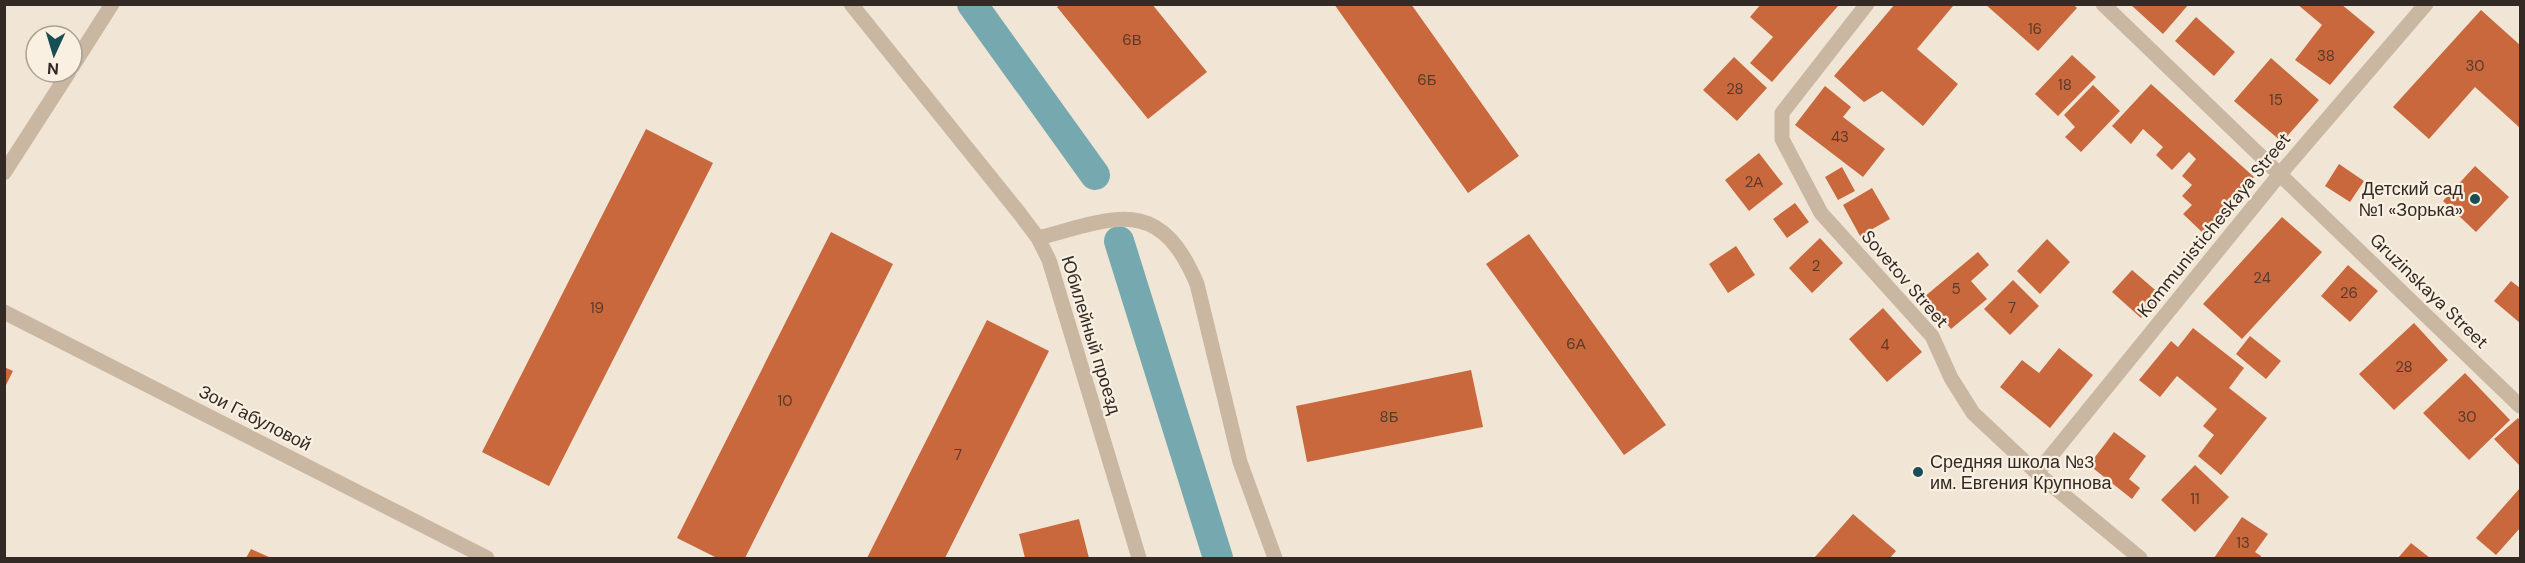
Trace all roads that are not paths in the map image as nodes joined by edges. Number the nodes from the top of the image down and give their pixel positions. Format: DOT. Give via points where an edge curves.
graph roads {
  1 [pos="112,4"];
  2 [pos="851,4"];
  3 [pos="1867,4"];
  4 [pos="2103,4"];
  5 [pos="2426,4"];
  6 [pos="84,48"];
  7 [pos="61,84"];
  8 [pos="4,173"];
  9 [pos="2280,174"];
  10 [pos="1038,238"];
  11 [pos="4,312"];
  12 [pos="2520,406"];
  13 [pos="2037,473"];
  14 [pos="487,558"];
  15 [pos="1139,558"];
  16 [pos="1275,558"];
  17 [pos="2140,558"];
  1 -- 6 [label="street"];
  2 -- 10 [label="street, Юбилейный проезд"];
  3 -- 13 [label="street, Sovetov Street" via="1782,113 1782,138 1821,213 1932,336 1973,413"];
  4 -- 9 [label="street, Gruzinskaya Street"];
  5 -- 9 [label="street, Kommunisticheskaya Street"];
  7 -- 8 [label="street"];
  9 -- 12 [label="street, Gruzinskaya Street"];
  9 -- 13 [label="street, Kommunisticheskaya Street"];
  10 -- 15 [label="street, Юбилейный проезд" via="1049,260"];
  10 -- 16 [label="street" via="1112,219 1134,219 1155,226 1172,239 1187,259 1197,284 1240,462"];
  11 -- 14 [label="street, Зои Габуловой"];
  13 -- 17 [label="street, Sovetov Street"];
}
